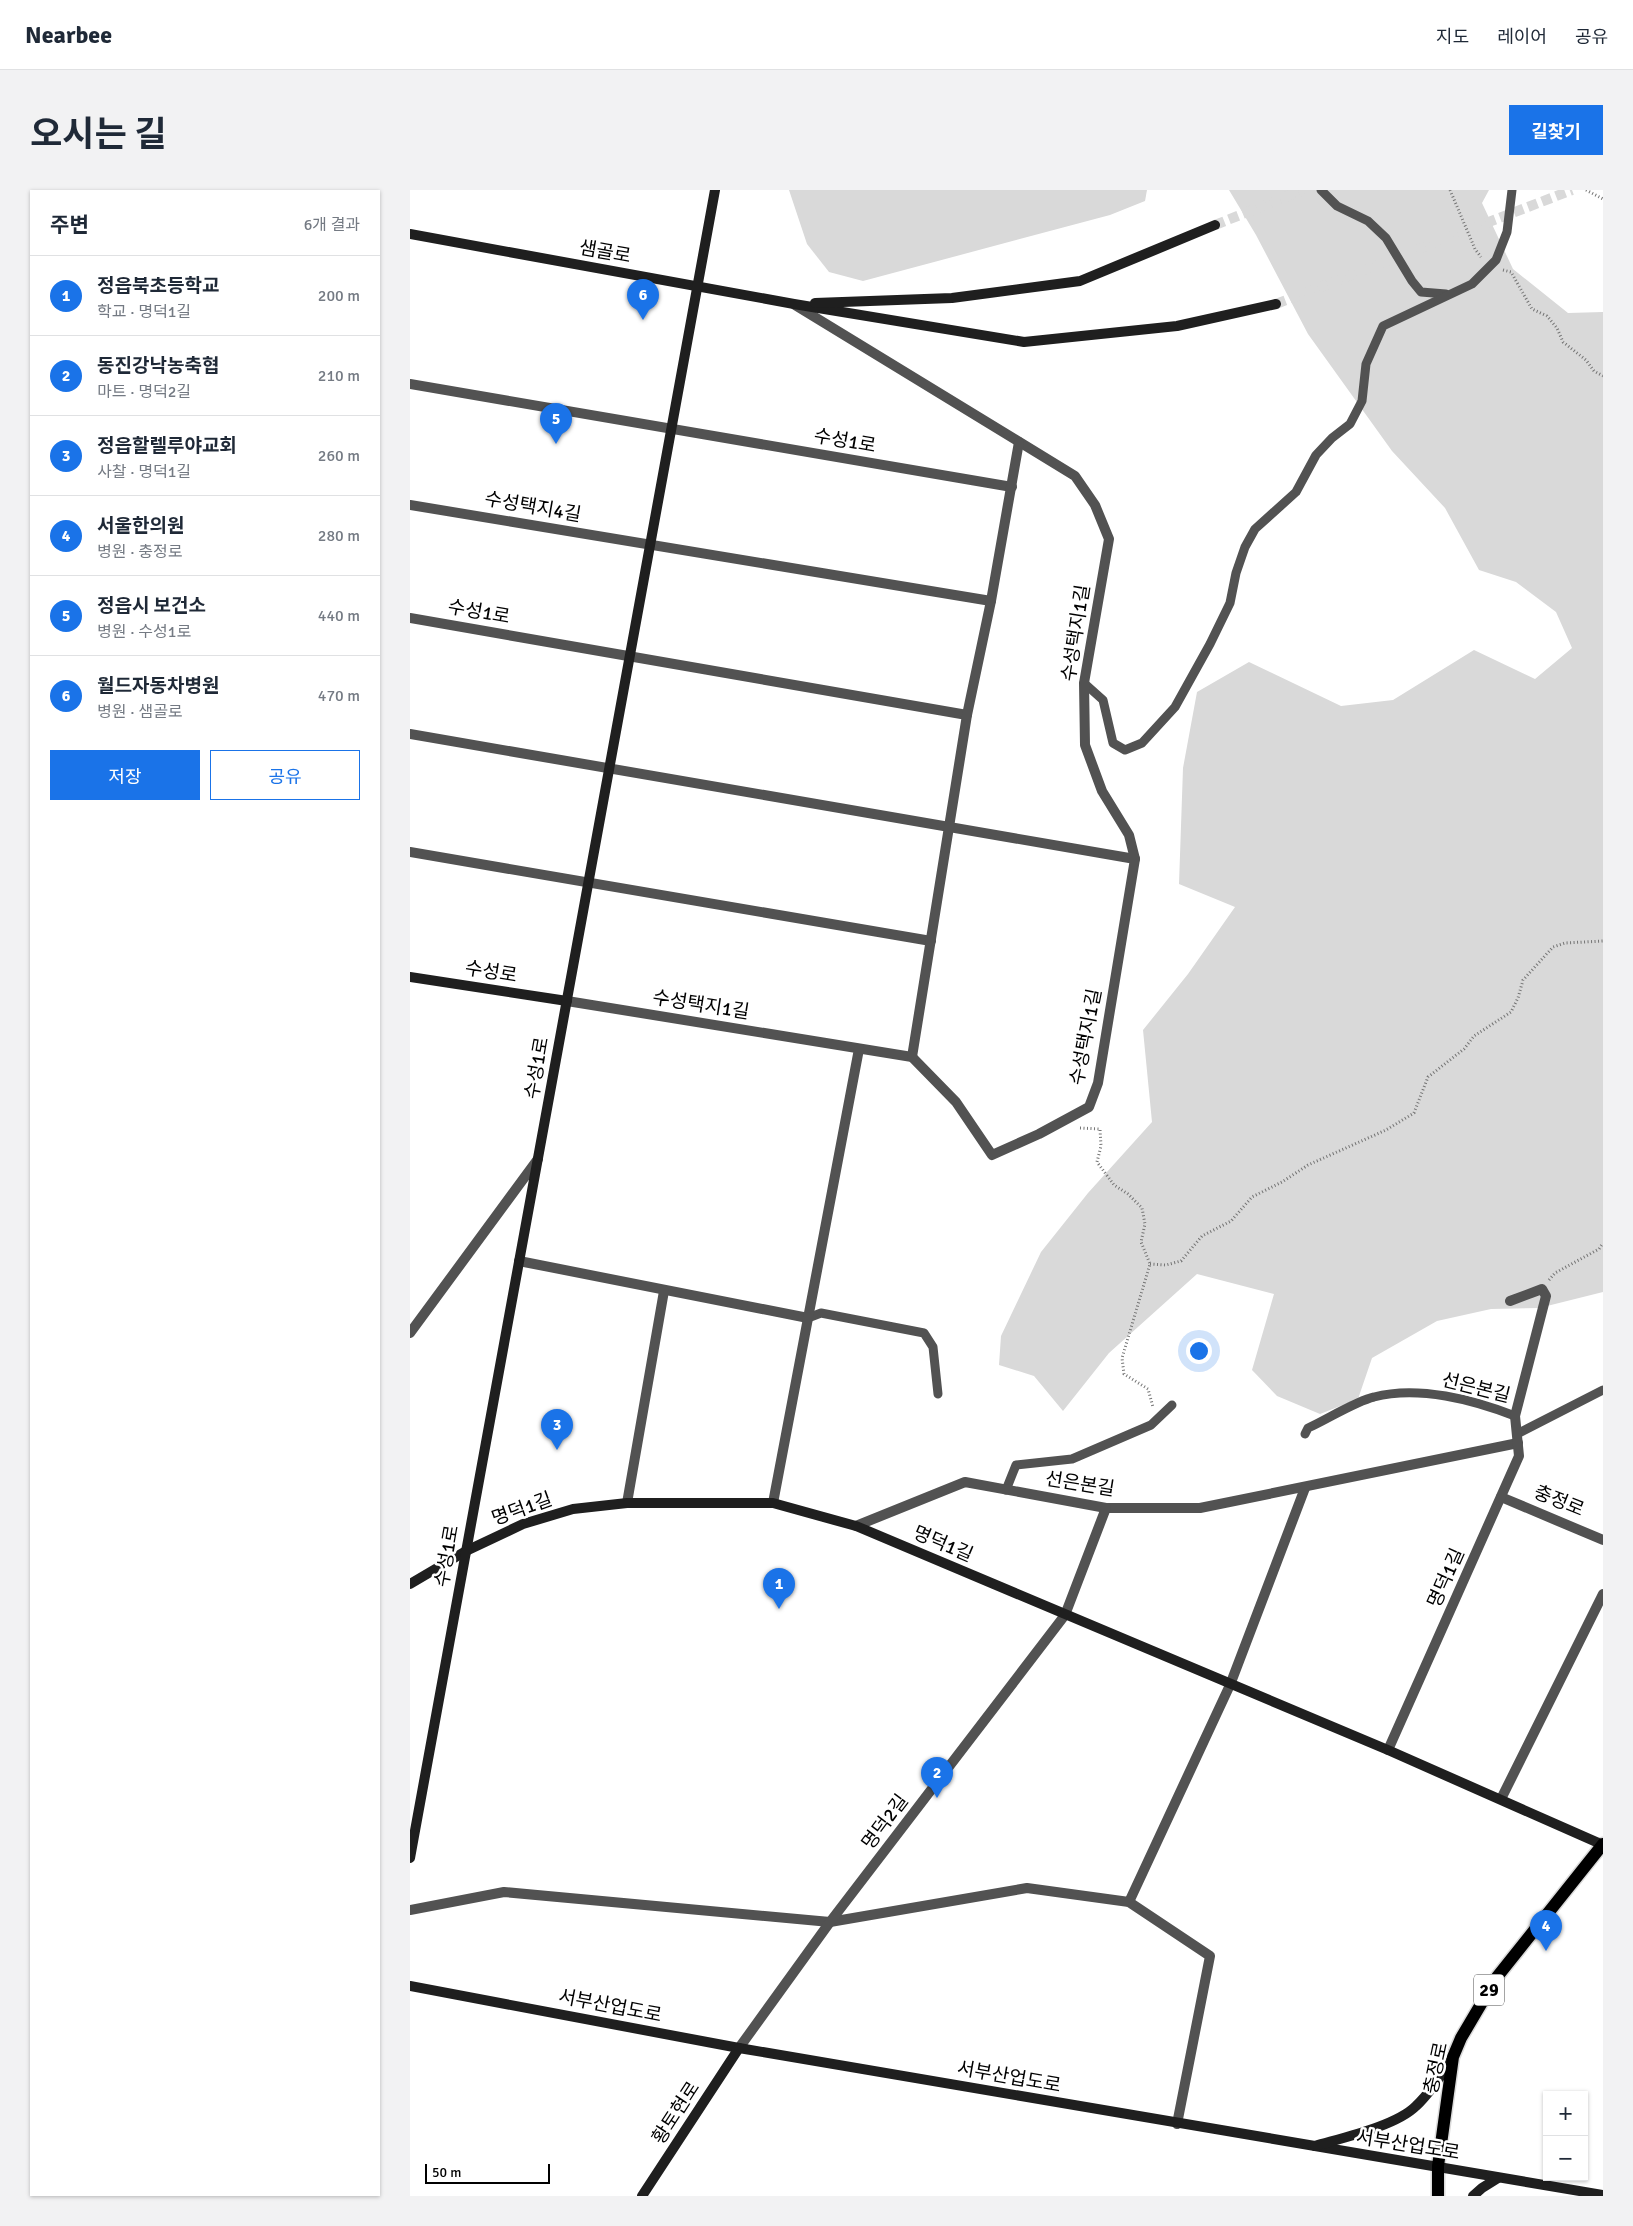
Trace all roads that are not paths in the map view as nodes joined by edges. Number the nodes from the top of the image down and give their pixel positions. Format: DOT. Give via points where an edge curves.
graph roads {
  1 [pos="715,190"];
  2 [pos="1320,190"];
  3 [pos="1512,190"];
  4 [pos="1215,225"];
  5 [pos="410,234"];
  6 [pos="697,286"];
  7 [pos="1449,294"];
  8 [pos="794,304"];
  9 [pos="1276,304"];
  10 [pos="410,384"];
  11 [pos="671,429"];
  12 [pos="1019,442"];
  13 [pos="1012,487"];
  14 [pos="410,504"];
  15 [pos="650,545"];
  16 [pos="991,601"];
  17 [pos="410,618"];
  18 [pos="630,656"];
  19 [pos="1084,683"];
  20 [pos="967,715"];
  21 [pos="410,734"];
  22 [pos="609,768"];
  23 [pos="950,826"];
  24 [pos="410,852"];
  25 [pos="1135,859"];
  26 [pos="589,882"];
  27 [pos="931,941"];
  28 [pos="410,977"];
  29 [pos="567,1001"];
  30 [pos="858,1049"];
  31 [pos="912,1057"];
  32 [pos="538,1159"];
  33 [pos="519,1261"];
  34 [pos="664,1291"];
  35 [pos="1510,1300"];
  36 [pos="808,1318"];
  37 [pos="410,1333"];
  38 [pos="1603,1390"];
  39 [pos="938,1394"];
  40 [pos="1172,1405"];
  41 [pos="1515,1416"];
  42 [pos="1305,1434"];
  43 [pos="1517,1439"];
  44 [pos="1306,1488"];
  45 [pos="1006,1490"];
  46 [pos="1501,1497"];
  47 [pos="627,1503"];
  48 [pos="774,1503"];
  49 [pos="1106,1508"];
  50 [pos="856,1526"];
  51 [pos="1603,1540"];
  52 [pos="466,1551"];
  53 [pos="410,1584"];
  54 [pos="1603,1594"];
  55 [pos="1065,1615"];
  56 [pos="1230,1684"];
  57 [pos="1388,1750"];
  58 [pos="1501,1799"];
  59 [pos="1603,1845"];
  60 [pos="410,1858"];
  61 [pos="1129,1902"];
  62 [pos="410,1910"];
  63 [pos="830,1922"];
  64 [pos="410,1986"];
  65 [pos="739,2048"];
  66 [pos="1453,2057"];
  67 [pos="1177,2124"];
  68 [pos="1312,2147"];
  69 [pos="1438,2166"];
  70 [pos="1498,2178"];
  71 [pos="1603,2195"];
  72 [pos="642,2196"];
  73 [pos="1438,2196"];
  74 [pos="1473,2196"];
  1 -- 6 [label="street, 수성1로"];
  2 -- 7 [label="lane" via="1337,206 1368,221 1386,238 1421,292"];
  3 -- 7 [label="lane" via="1507,232 1496,260 1472,284"];
  4 -- 8 [label="street" via="1080,282 952,298"];
  5 -- 6 [label="street, 샘골로"];
  6 -- 8 [label="street, 샘골로"];
  6 -- 11 [label="street, 수성1로"];
  7 -- 19 [label="lane" via="1383,326 1366,364 1362,401 1350,424 1316,455 1296,492 1255,529 1236,573 1230,603 1176,707 1160,725 1142,743 1125,750 1113,743 1103,700"];
  8 -- 9 [label="street" via="1024,342 1177,326"];
  8 -- 12 [label="street, 수성택지1길"];
  10 -- 11 [label="street, 수성1로"];
  11 -- 13 [label="street, 수성1로"];
  11 -- 15 [label="street, 수성1로"];
  12 -- 13 [label="street"];
  12 -- 19 [label="street, 수성택지1길" via="1075,476 1096,505 1109,539"];
  13 -- 16 [label="street"];
  14 -- 15 [label="street, 수성택지4길"];
  15 -- 16 [label="street"];
  15 -- 18 [label="street, 수성1로"];
  16 -- 20 [label="street"];
  17 -- 18 [label="street, 수성1로"];
  18 -- 20 [label="street, 수성1로"];
  18 -- 22 [label="street, 수성1로"];
  19 -- 25 [label="street, 수성택지1길" via="1085,745 1102,792 1129,835"];
  20 -- 23 [label="street"];
  21 -- 22 [label="street"];
  22 -- 23 [label="street"];
  22 -- 26 [label="street, 수성1로"];
  23 -- 25 [label="street"];
  23 -- 27 [label="street"];
  24 -- 26 [label="street"];
  25 -- 31 [label="street, 수성택지1길" via="1098,1083 1089,1107 992,1155 956,1102"];
  26 -- 27 [label="street"];
  26 -- 29 [label="street, 수성1로"];
  27 -- 31 [label="street"];
  28 -- 29 [label="street, 수성로"];
  29 -- 30 [label="street, 수성택지1길"];
  29 -- 32 [label="street, 수성1로"];
  30 -- 31 [label="street, 수성택지1길"];
  30 -- 36 [label="street"];
  32 -- 33 [label="street, 수성1로"];
  32 -- 37 [label="street"];
  33 -- 34 [label="street"];
  33 -- 52 [label="street, 수성1로"];
  34 -- 36 [label="street"];
  34 -- 47 [label="street"];
  35 -- 41 [label="street, 선은본길" via="1542,1289 1546,1296"];
  36 -- 39 [label="lane" via="821,1313 924,1333 933,1347"];
  36 -- 48 [label="street"];
  38 -- 43 [label="lane"];
  40 -- 45 [label="lane" via="1151,1425 1072,1459 1016,1465"];
  41 -- 42 [label="lane, 선은본길" via="1470,1401 1410,1392 1373,1397 1308,1428"];
  41 -- 43 [label="street, 명덕1길"];
  43 -- 44 [label="street, 선은본길"];
  43 -- 46 [label="street, 명덕1길" via="1519,1456"];
  44 -- 49 [label="street, 선은본길" via="1200,1508"];
  44 -- 56 [label="street"];
  45 -- 49 [label="street, 선은본길"];
  45 -- 50 [label="street, 선은본길" via="965,1482"];
  46 -- 51 [label="street, 충정로"];
  46 -- 57 [label="street, 명덕1길"];
  47 -- 48 [label="street, 명덕1길"];
  47 -- 52 [label="street, 명덕1길" via="573,1509 523,1524"];
  48 -- 50 [label="street, 명덕1길"];
  49 -- 55 [label="street, 명덕2길"];
  50 -- 55 [label="street, 명덕1길"];
  52 -- 53 [label="street, 명덕1길"];
  52 -- 60 [label="street, 수성1로"];
  54 -- 58 [label="street"];
  55 -- 56 [label="street, 명덕1길"];
  55 -- 63 [label="street, 명덕2길"];
  56 -- 57 [label="street, 명덕1길"];
  56 -- 61 [label="street"];
  57 -- 58 [label="street, 명덕1길"];
  58 -- 59 [label="street, 명덕1길"];
  59 -- 66 [label="main road, 충정로 / 29" via="1497,1977"];
  61 -- 63 [label="street" via="1027,1888"];
  61 -- 67 [label="street" via="1210,1956"];
  62 -- 63 [label="street" via="504,1892"];
  63 -- 65 [label="street, 명덕2길"];
  64 -- 65 [label="street, 서부산업도로"];
  65 -- 67 [label="street, 서부산업도로"];
  65 -- 72 [label="street, 황토현로"];
  66 -- 68 [label="street" via="1434,2087 1414,2108 1389,2122"];
  66 -- 69 [label="main road, 충정로 / 29"];
  67 -- 68 [label="street, 서부산업도로"];
  68 -- 69 [label="street, 서부산업도로"];
  69 -- 70 [label="street, 서부산업도로"];
  69 -- 73 [label="main road, 충정로"];
  70 -- 71 [label="street, 서부산업도로"];
  70 -- 74 [label="street"];
}
